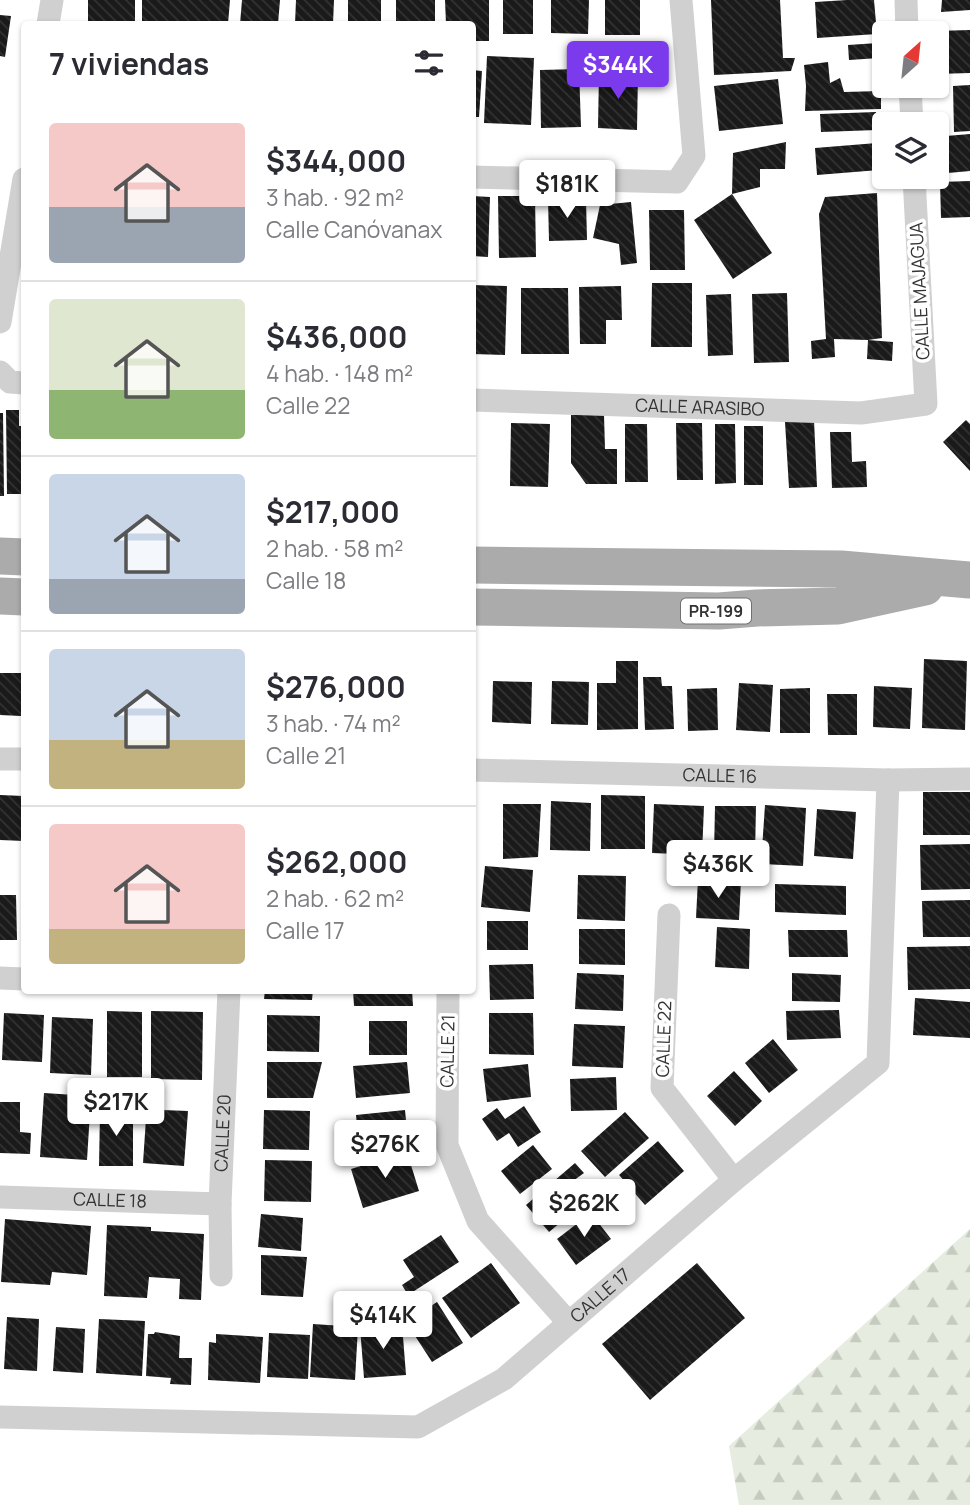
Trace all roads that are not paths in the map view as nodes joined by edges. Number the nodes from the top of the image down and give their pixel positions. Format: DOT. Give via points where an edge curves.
graph roads {
  1 [pos="52,0"];
  2 [pos="681,0"];
  3 [pos="906,0"];
  4 [pos="48,21"];
  5 [pos="907,21"];
  6 [pos="476,177"];
  7 [pos="915,189"];
  8 [pos="21,197"];
  9 [pos="0,322"];
  10 [pos="476,400"];
  11 [pos="926,404"];
  12 [pos="0,556"];
  13 [pos="21,557"];
  14 [pos="476,565"];
  15 [pos="964,580"];
  16 [pos="0,596"];
  17 [pos="21,597"];
  18 [pos="476,607"];
  19 [pos="0,759"];
  20 [pos="21,760"];
  21 [pos="476,770"];
  22 [pos="970,779"];
  23 [pos="888,780"];
  24 [pos="669,915"];
  25 [pos="0,978"];
  26 [pos="21,979"];
  27 [pos="229,994"];
  28 [pos="449,994"];
  29 [pos="734,1180"];
  30 [pos="0,1197"];
  31 [pos="220,1203"];
  32 [pos="221,1275"];
  33 [pos="569,1323"];
  34 [pos="0,1417"];
  1 -- 4 [label="street"];
  2 -- 6 [label="street" via="694,156 677,182"];
  3 -- 5 [label="street"];
  7 -- 11 [label="street, CALLE MAJAGUA"];
  8 -- 9 [label="street"];
  10 -- 11 [label="street, CALLE ARASIBO" via="860,413"];
  12 -- 13 [label="main road"];
  14 -- 15 [label="main road, PR-199" via="841,569"];
  15 -- 18 [label="main road, PR-199" via="838,606 719,611"];
  16 -- 17 [label="main road"];
  19 -- 20 [label="street"];
  21 -- 23 [label="street, CALLE 16"];
  22 -- 23 [label="street, CALLE 16"];
  23 -- 29 [label="street, CALLE 17" via="878,1063"];
  24 -- 29 [label="street, CALLE 22" via="662,1088"];
  25 -- 26 [label="street"];
  27 -- 31 [label="street, CALLE 20"];
  28 -- 33 [label="street, CALLE 21" via="447,1145 478,1221"];
  29 -- 33 [label="street, CALLE 17"];
  30 -- 31 [label="street, CALLE 18"];
  31 -- 32 [label="street, CALLE 20"];
  33 -- 34 [label="street, CALLE 17" via="504,1379 418,1427"];
}
